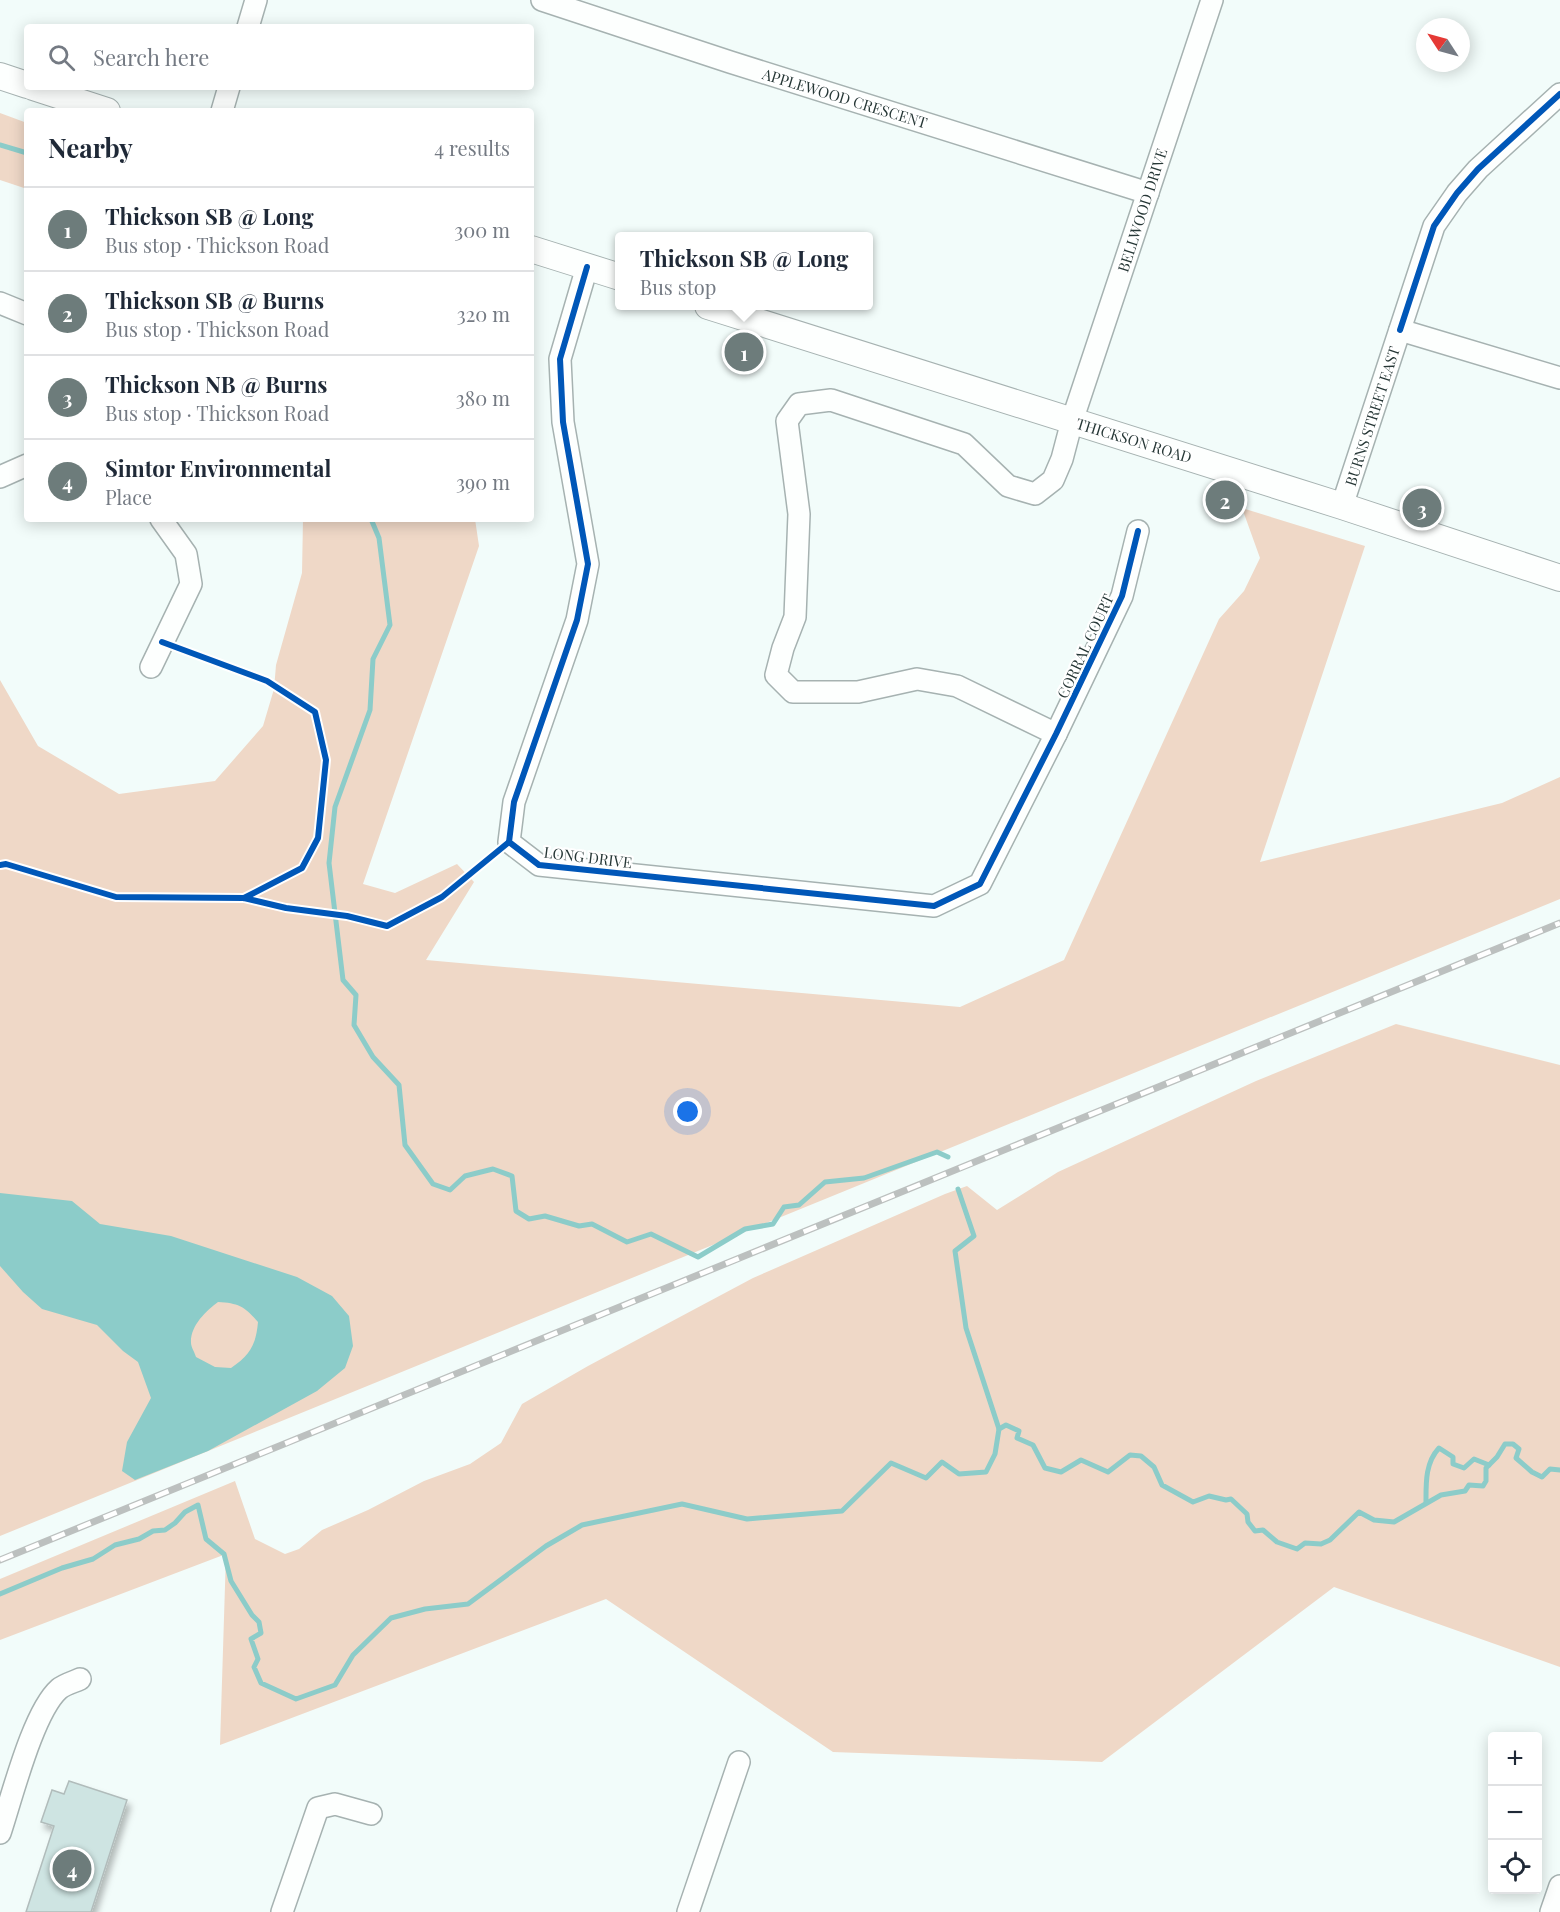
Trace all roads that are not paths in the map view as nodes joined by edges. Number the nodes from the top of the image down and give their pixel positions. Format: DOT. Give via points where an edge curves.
graph roads {
  1 [pos="256,0"];
  2 [pos="542,0"];
  3 [pos="1212,0"];
  4 [pos="249,24"];
  5 [pos="0,76"];
  6 [pos="24,84"];
  7 [pos="42,90"];
  8 [pos="228,90"];
  9 [pos="1560,94"];
  10 [pos="98,108"];
  11 [pos="223,108"];
  12 [pos="1148,193"];
  13 [pos="534,250"];
  14 [pos="587,267"];
  15 [pos="615,275"];
  16 [pos="0,303"];
  17 [pos="721,310"];
  18 [pos="24,314"];
  19 [pos="1400,330"];
  20 [pos="1560,378"];
  21 [pos="1072,421"];
  22 [pos="24,466"];
  23 [pos="0,477"];
  24 [pos="1342,506"];
  25 [pos="163,522"];
  26 [pos="1138,531"];
  27 [pos="1560,578"];
  28 [pos="151,667"];
  29 [pos="1056,734"];
  30 [pos="80,1679"];
  31 [pos="739,1762"];
  32 [pos="371,1814"];
  33 [pos="0,1833"];
  34 [pos="1560,1886"];
  35 [pos="282,1912"];
  36 [pos="688,1912"];
  37 [pos="1551,1912"];
  1 -- 4 [label="street"];
  2 -- 12 [label="street, APPLEWOOD CRESCENT"];
  3 -- 12 [label="street, BELLWOOD DRIVE"];
  5 -- 6 [label="main road"];
  7 -- 10 [label="main road"];
  8 -- 11 [label="street"];
  9 -- 19 [label="street, BURNS STREET EAST" via="1478,169 1434,226"];
  12 -- 21 [label="street, BELLWOOD DRIVE"];
  13 -- 14 [label="main road"];
  14 -- 15 [label="main road"];
  14 -- 29 [label="street, LONG DRIVE" via="560,359 563,422 588,564 577,620 514,802 509,842 539,865 934,906 980,884"];
  16 -- 18 [label="street"];
  17 -- 21 [label="main road, THICKSON ROAD"];
  19 -- 20 [label="street"];
  19 -- 24 [label="street, BURNS STREET EAST"];
  21 -- 24 [label="main road, THICKSON ROAD"];
  21 -- 29 [label="street, BELLWOOD DRIVE" via="1053,480 1035,494 1008,486 964,444 831,400 799,404 787,421 799,514 795,617 776,675 793,692 858,692 917,679 957,686"];
  22 -- 23 [label="street"];
  24 -- 27 [label="main road, THICKSON ROAD"];
  25 -- 28 [label="street" via="186,554 191,584"];
  26 -- 29 [label="street, CORRAL COURT" via="1122,596"];
  30 -- 33 [label="street" via="61,1687 49,1700 36,1726"];
  31 -- 36 [label="street"];
  32 -- 35 [label="street" via="335,1804 318,1808"];
  34 -- 37 [label="street"];
}
